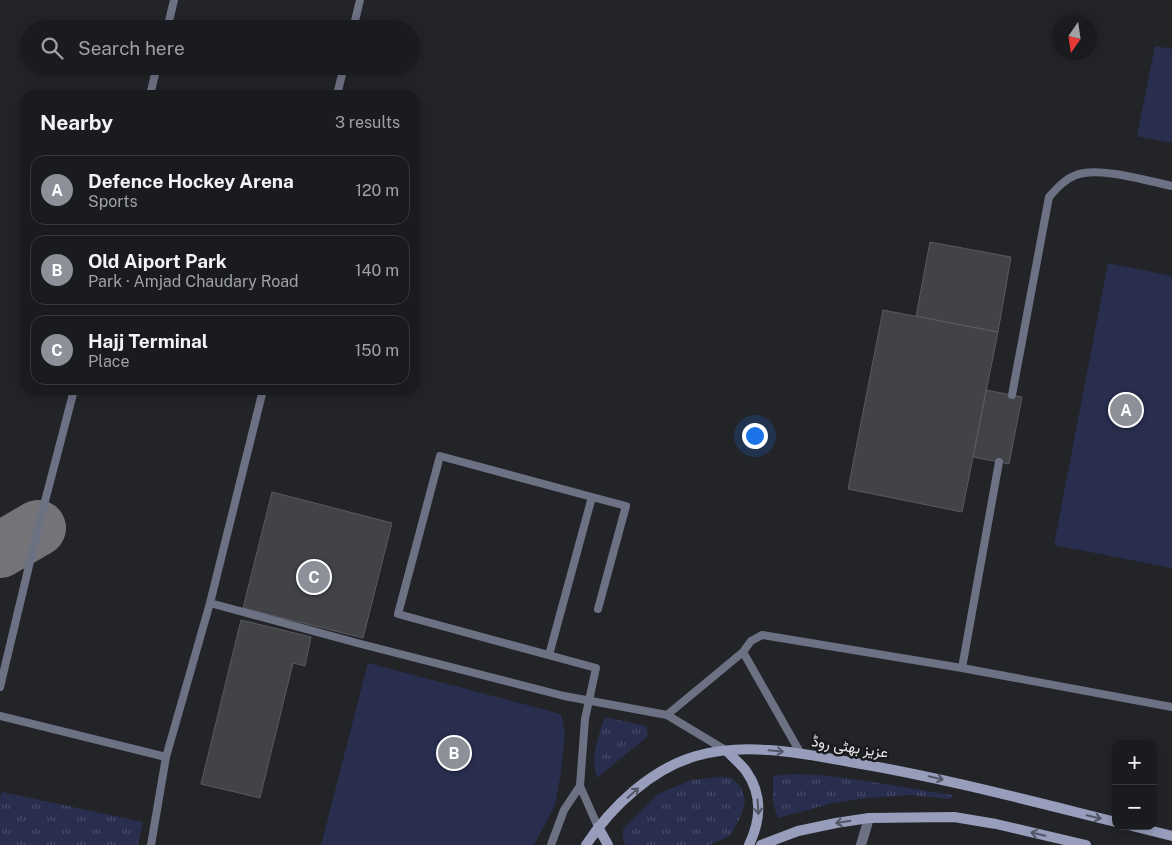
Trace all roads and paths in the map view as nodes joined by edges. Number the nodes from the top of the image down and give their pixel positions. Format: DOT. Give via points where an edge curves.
graph roads {
  1 [pos="174,0"];
  2 [pos="360,0"];
  3 [pos="169,20"];
  4 [pos="355,20"];
  5 [pos="155,75"];
  6 [pos="342,75"];
  7 [pos="151,90"];
  8 [pos="338,90"];
  9 [pos="1172,186"];
  10 [pos="73,395"];
  11 [pos="262,395"];
  12 [pos="1012,395"];
  13 [pos="999,462"];
  14 [pos="592,497"];
  15 [pos="210,603"];
  16 [pos="598,609"];
  17 [pos="743,652"];
  18 [pos="549,655"];
  19 [pos="962,668"];
  20 [pos="0,687"];
  21 [pos="588,701"];
  22 [pos="1172,707"];
  23 [pos="667,715"];
  24 [pos="0,716"];
  25 [pos="727,751"];
  26 [pos="801,754"];
  27 [pos="166,758"];
  28 [pos="580,786"];
  29 [pos="869,818"];
  30 [pos="1112,821"];
  31 [pos="598,827"];
  32 [pos="1148,830"];
  33 [pos="1172,836"];
  34 [pos="151,845"];
  35 [pos="551,845"];
  36 [pos="586,845"];
  37 [pos="608,845"];
  38 [pos="749,845"];
  39 [pos="761,845"];
  40 [pos="861,845"];
  41 [pos="1084,845"];
  1 -- 3 [label="lane"];
  2 -- 4 [label="lane"];
  5 -- 7 [label="lane"];
  6 -- 8 [label="lane"];
  9 -- 12 [label="lane" via="1101,172 1077,174 1050,197"];
  10 -- 20 [label="lane"];
  11 -- 15 [label="lane"];
  13 -- 19 [label="lane"];
  14 -- 16 [label="lane" via="626,506"];
  14 -- 18 [label="lane"];
  14 -- 18 [label="lane" via="440,456 398,614"];
  15 -- 21 [label="lane"];
  15 -- 27 [label="lane"];
  17 -- 19 [label="lane" via="751,641 762,635"];
  17 -- 23 [label="lane"];
  17 -- 26 [label="lane"];
  18 -- 21 [label="lane" via="596,668"];
  19 -- 22 [label="lane"];
  21 -- 23 [label="lane"];
  21 -- 28 [label="lane"];
  23 -- 25 [label="lane"];
  24 -- 27 [label="lane"];
  25 -- 26 [label="main road, عزیز بھٹی روڈ, one-way"];
  31 -- 25 [label="main road, عزیز بھٹی روڈ, one-way" via="630,795 667,768 696,756"];
  25 -- 38 [label="main road, one-way" via="746,770 755,790 759,810 757,829"];
  26 -- 30 [label="main road, عزیز بھٹی روڈ, one-way" via="930,776"];
  27 -- 34 [label="lane"];
  28 -- 31 [label="lane"];
  28 -- 35 [label="lane" via="564,810"];
  29 -- 39 [label="main road, one-way" via="798,831"];
  29 -- 40 [label="street"];
  41 -- 29 [label="main road, one-way" via="954,817"];
  31 -- 36 [label="main road, عزیز بھٹی روڈ"];
  31 -- 37 [label="main road"];
  32 -- 33 [label="main road"];
}
